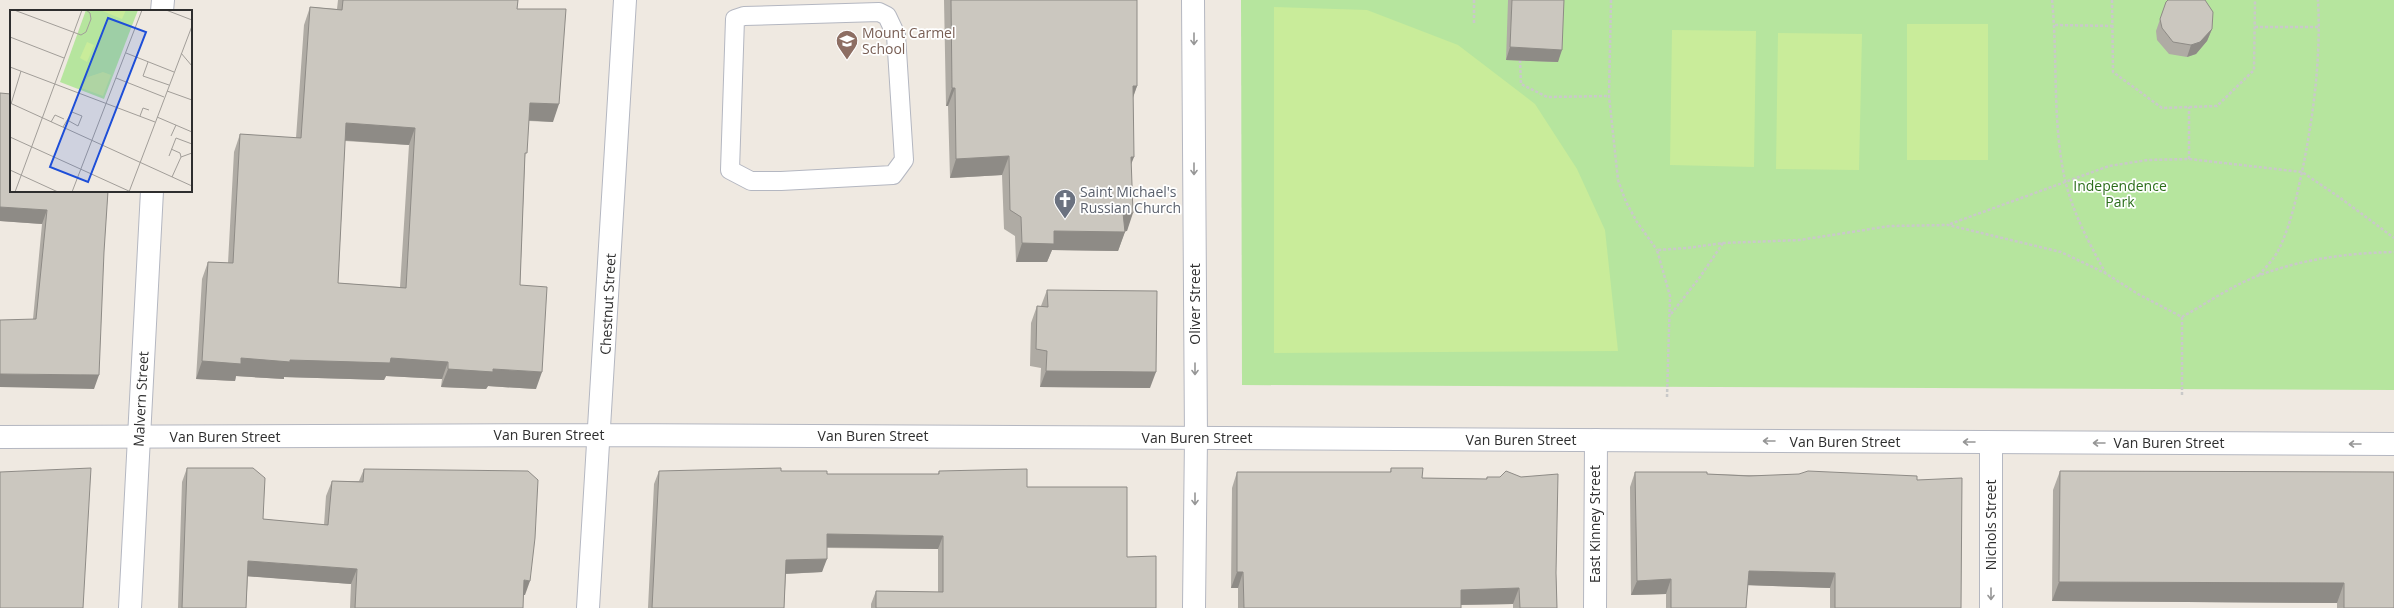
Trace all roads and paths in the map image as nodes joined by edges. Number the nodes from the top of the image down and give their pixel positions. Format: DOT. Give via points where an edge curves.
graph roads {
  1 [pos="163,0"];
  2 [pos="625,0"];
  3 [pos="1193,0"];
  4 [pos="1474,0"];
  5 [pos="1611,0"];
  6 [pos="2052,0"];
  7 [pos="2112,0"];
  8 [pos="2255,0"];
  9 [pos="2318,0"];
  10 [pos="744,8"];
  11 [pos="162,10"];
  12 [pos="1474,24"];
  13 [pos="2055,25"];
  14 [pos="2113,26"];
  15 [pos="2255,27"];
  16 [pos="2319,27"];
  17 [pos="1520,60"];
  18 [pos="1609,96"];
  19 [pos="2189,107"];
  20 [pos="2189,159"];
  21 [pos="2302,172"];
  22 [pos="2066,180"];
  23 [pos="152,192"];
  24 [pos="1948,225"];
  25 [pos="2394,238"];
  26 [pos="1723,243"];
  27 [pos="1657,250"];
  28 [pos="2394,252"];
  29 [pos="2105,273"];
  30 [pos="2259,276"];
  31 [pos="1670,315"];
  32 [pos="2182,317"];
  33 [pos="2182,396"];
  34 [pos="1667,397"];
  35 [pos="599,434"];
  36 [pos="0,437"];
  37 [pos="139,437"];
  38 [pos="1196,438"];
  39 [pos="1596,440"];
  40 [pos="1991,443"];
  41 [pos="2394,444"];
  42 [pos="130,608"];
  43 [pos="588,608"];
  44 [pos="1194,608"];
  45 [pos="1595,608"];
  46 [pos="1991,608"];
  1 -- 11 [label="street"];
  2 -- 35 [label="street, Chestnut Street"];
  3 -- 38 [label="street, Oliver Street, one-way"];
  4 -- 12 [label="path"];
  5 -- 18 [label="path"];
  6 -- 13 [label="path"];
  7 -- 14 [label="path"];
  8 -- 15 [label="path"];
  9 -- 16 [label="path"];
  10 -- 10 [label="lane" via="879,12 887,16 896,35 904,160 893,175 751,181 730,170 735,19"];
  13 -- 14 [label="path"];
  13 -- 22 [label="path" via="2058,124"];
  14 -- 19 [label="path" via="2113,72 2162,108"];
  15 -- 16 [label="path"];
  15 -- 19 [label="path" via="2254,70 2217,106"];
  16 -- 21 [label="path" via="2314,111"];
  17 -- 18 [label="path" via="1521,84 1547,97"];
  18 -- 27 [label="path" via="1618,180 1637,222"];
  19 -- 20 [label="path"];
  20 -- 21 [label="path"];
  20 -- 22 [label="path" via="2148,160 2109,166"];
  21 -- 25 [label="path"];
  21 -- 30 [label="path" via="2292,216 2277,252"];
  22 -- 24 [label="path"];
  22 -- 29 [label="path" via="2083,231"];
  23 -- 37 [label="street, Malvern Street"];
  24 -- 26 [label="path" via="1890,226 1800,240"];
  24 -- 29 [label="path" via="2061,252"];
  26 -- 27 [label="path"];
  26 -- 31 [label="path"];
  27 -- 31 [label="path" via="1670,296"];
  28 -- 30 [label="path" via="2330,257"];
  29 -- 32 [label="path"];
  30 -- 32 [label="path"];
  31 -- 34 [label="path"];
  32 -- 33 [label="path"];
  35 -- 37 [label="street, Van Buren Street"];
  35 -- 38 [label="street, Van Buren Street"];
  35 -- 43 [label="street, Chestnut Street"];
  36 -- 37 [label="street, Van Buren Street"];
  37 -- 42 [label="street, Malvern Street"];
  38 -- 39 [label="street, Van Buren Street"];
  38 -- 44 [label="street, Oliver Street, one-way"];
  40 -- 39 [label="street, Van Buren Street, one-way"];
  39 -- 45 [label="street, East Kinney Street"];
  41 -- 40 [label="street, Van Buren Street, one-way"];
  40 -- 46 [label="street, Nichols Street, one-way"];
}
